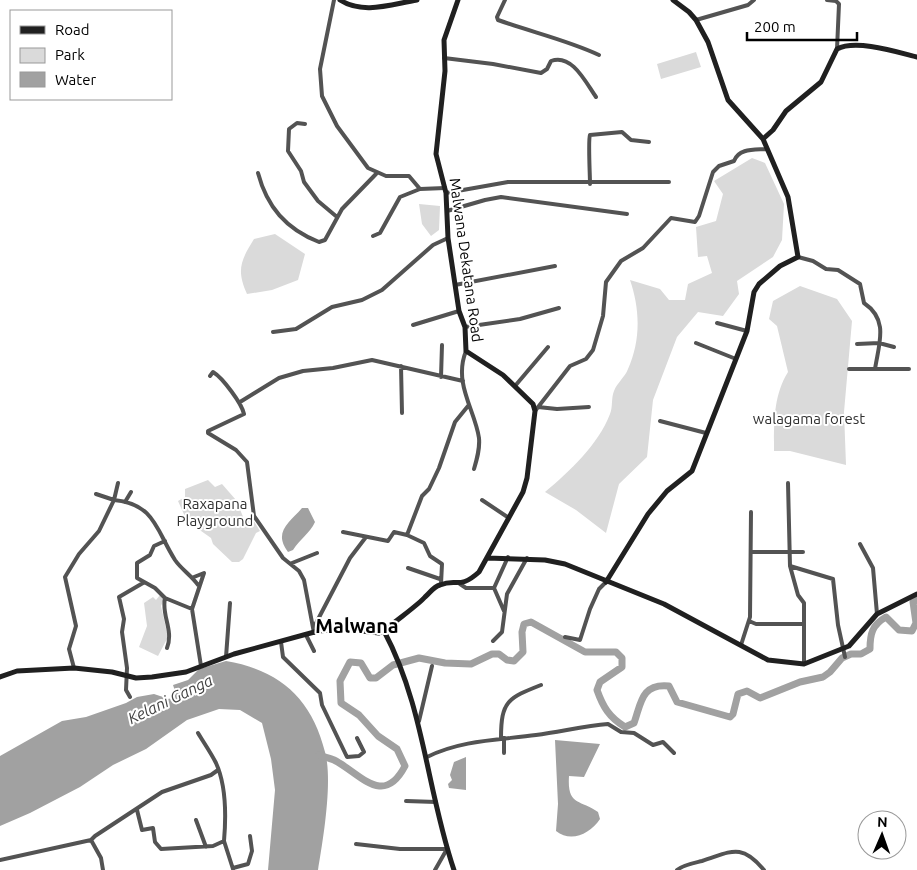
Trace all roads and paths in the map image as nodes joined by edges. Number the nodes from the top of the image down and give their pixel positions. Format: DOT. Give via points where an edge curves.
graph roads {
  1 [pos="334,0"];
  2 [pos="340,0"];
  3 [pos="417,0"];
  4 [pos="458,0"];
  5 [pos="504,0"];
  6 [pos="673,0"];
  7 [pos="754,0"];
  8 [pos="826,0"];
  9 [pos="680,2"];
  10 [pos="696,20"];
  11 [pos="837,49"];
  12 [pos="599,55"];
  13 [pos="917,57"];
  14 [pos="444,58"];
  15 [pos="596,97"];
  16 [pos="305,124"];
  17 [pos="763,139"];
  18 [pos="649,142"];
  19 [pos="767,148"];
  20 [pos="258,173"];
  21 [pos="376,174"];
  22 [pos="669,182"];
  23 [pos="590,184"];
  24 [pos="420,190"];
  25 [pos="446,191"];
  26 [pos="447,211"];
  27 [pos="627,214"];
  28 [pos="337,217"];
  29 [pos="373,236"];
  30 [pos="448,238"];
  31 [pos="798,257"];
  32 [pos="555,266"];
  33 [pos="455,286"];
  34 [pos="560,308"];
  35 [pos="459,311"];
  36 [pos="717,324"];
  37 [pos="413,325"];
  38 [pos="465,327"];
  39 [pos="273,332"];
  40 [pos="747,332"];
  41 [pos="696,343"];
  42 [pos="879,343"];
  43 [pos="857,344"];
  44 [pos="442,345"];
  45 [pos="548,347"];
  46 [pos="894,347"];
  47 [pos="466,351"];
  48 [pos="736,359"];
  49 [pos="401,366"];
  50 [pos="849,369"];
  51 [pos="876,369"];
  52 [pos="909,369"];
  53 [pos="210,376"];
  54 [pos="442,377"];
  55 [pos="462,381"];
  56 [pos="515,386"];
  57 [pos="240,402"];
  58 [pos="468,406"];
  59 [pos="589,407"];
  60 [pos="537,409"];
  61 [pos="402,413"];
  62 [pos="660,421"];
  63 [pos="706,433"];
  64 [pos="474,469"];
  65 [pos="118,483"];
  66 [pos="788,483"];
  67 [pos="131,492"];
  68 [pos="96,494"];
  69 [pos="114,500"];
  70 [pos="482,500"];
  71 [pos="125,502"];
  72 [pos="751,512"];
  73 [pos="509,518"];
  74 [pos="343,532"];
  75 [pos="407,534"];
  76 [pos="366,537"];
  77 [pos="165,541"];
  78 [pos="860,544"];
  79 [pos="751,552"];
  80 [pos="789,552"];
  81 [pos="803,552"];
  82 [pos="317,553"];
  83 [pos="487,558"];
  84 [pos="508,558"];
  85 [pos="526,558"];
  86 [pos="292,563"];
  87 [pos="790,566"];
  88 [pos="408,568"];
  89 [pos="194,577"];
  90 [pos="440,582"];
  91 [pos="606,582"];
  92 [pos="143,583"];
  93 [pos="460,584"];
  94 [pos="198,585"];
  95 [pos="494,588"];
  96 [pos="917,594"];
  97 [pos="165,598"];
  98 [pos="230,603"];
  99 [pos="192,609"];
  100 [pos="504,611"];
  101 [pos="877,614"];
  102 [pos="749,621"];
  103 [pos="802,624"];
  104 [pos="314,630"];
  105 [pos="384,631"];
  106 [pos="306,635"];
  107 [pos="565,637"];
  108 [pos="493,641"];
  109 [pos="281,642"];
  110 [pos="740,645"];
  111 [pos="167,648"];
  112 [pos="844,649"];
  113 [pos="314,651"];
  114 [pos="226,657"];
  115 [pos="845,657"];
  116 [pos="804,664"];
  117 [pos="201,666"];
  118 [pos="432,666"];
  119 [pos="74,668"];
  120 [pos="127,676"];
  121 [pos="0,677"];
  122 [pos="541,685"];
  123 [pos="130,697"];
  124 [pos="419,721"];
  125 [pos="198,733"];
  126 [pos="357,738"];
  127 [pos="502,738"];
  128 [pos="504,753"];
  129 [pos="674,753"];
  130 [pos="427,757"];
  131 [pos="218,770"];
  132 [pos="406,800"];
  133 [pos="436,802"];
  134 [pos="137,810"];
  135 [pos="196,820"];
  136 [pos="250,836"];
  137 [pos="91,840"];
  138 [pos="224,840"];
  139 [pos="356,844"];
  140 [pos="206,847"];
  141 [pos="447,849"];
  142 [pos="0,860"];
  143 [pos="233,869"];
  144 [pos="103,870"];
  145 [pos="435,870"];
  146 [pos="454,870"];
  147 [pos="677,870"];
  148 [pos="764,870"];
  1 -- 21 [label="street" via="320,69 322,96 337,126"];
  2 -- 3 [label="street" via="352,6 376,7"];
  4 -- 14 [label="street, Malwana Dekatana Road" via="445,34"];
  5 -- 12 [label="street" via="498,20"];
  6 -- 9 [label="street"];
  7 -- 10 [label="street" via="748,5"];
  8 -- 11 [label="street" via="839,4"];
  9 -- 10 [label="street"];
  10 -- 17 [label="street" via="708,42 728,100"];
  11 -- 13 [label="street" via="852,46 876,48"];
  11 -- 17 [label="street" via="821,82 786,111 774,130"];
  14 -- 15 [label="street" via="541,73 551,60 557,60 575,67"];
  14 -- 25 [label="street, Malwana Dekatana Road" via="436,154"];
  16 -- 28 [label="street" via="297,123 289,130 288,151 318,201"];
  17 -- 19 [label="street"];
  18 -- 23 [label="street" via="631,140 622,132 590,135"];
  19 -- 31 [label="street" via="788,197"];
  19 -- 60 [label="street" via="741,152 734,162 719,166 713,172 695,222 670,218 643,248 621,261 606,282 603,316 593,350 586,359 570,366"];
  20 -- 28 [label="street" via="277,215 314,240 325,240"];
  21 -- 24 [label="street" via="409,176"];
  21 -- 28 [label="street" via="350,198"];
  22 -- 23 [label="street"];
  23 -- 25 [label="street" via="508,182"];
  24 -- 25 [label="street"];
  24 -- 29 [label="street" via="400,197 380,234"];
  25 -- 26 [label="street, Malwana Dekatana Road"];
  26 -- 27 [label="street" via="501,197"];
  26 -- 30 [label="street, Malwana Dekatana Road"];
  30 -- 33 [label="street, Malwana Dekatana Road"];
  30 -- 39 [label="street" via="433,245 382,290 332,307 296,329"];
  31 -- 40 [label="street" via="780,266 759,284 753,297"];
  31 -- 42 [label="street" via="826,269 838,270 860,284 864,303 878,317 882,330"];
  32 -- 33 [label="street"];
  33 -- 35 [label="street, Malwana Dekatana Road"];
  34 -- 38 [label="street" via="520,319"];
  35 -- 37 [label="street"];
  35 -- 38 [label="street, Malwana Dekatana Road"];
  36 -- 40 [label="street"];
  38 -- 47 [label="street, Malwana Dekatana Road"];
  40 -- 48 [label="street"];
  41 -- 48 [label="street"];
  42 -- 43 [label="street"];
  42 -- 46 [label="street"];
  42 -- 51 [label="street"];
  44 -- 54 [label="street"];
  45 -- 56 [label="street"];
  47 -- 55 [label="street"];
  47 -- 56 [label="street, Malwana Dekatana Road"];
  48 -- 63 [label="street"];
  49 -- 54 [label="street"];
  49 -- 57 [label="street" via="372,360 303,371 279,378"];
  49 -- 61 [label="street"];
  50 -- 51 [label="street"];
  51 -- 52 [label="street"];
  53 -- 57 [label="street" via="213,372 218,376"];
  54 -- 55 [label="street"];
  55 -- 58 [label="street"];
  56 -- 60 [label="street, Malwana Dekatana Road"];
  57 -- 86 [label="street" via="244,412 242,416 220,424 208,433 245,458 253,493 254,516 283,558"];
  58 -- 64 [label="street" via="479,437"];
  58 -- 75 [label="street" via="455,422 439,468 422,496"];
  59 -- 60 [label="street"];
  60 -- 73 [label="street" via="527,478"];
  62 -- 63 [label="street"];
  63 -- 91 [label="street" via="692,470 653,508"];
  65 -- 69 [label="street"];
  66 -- 80 [label="street"];
  67 -- 71 [label="street"];
  68 -- 69 [label="street"];
  69 -- 71 [label="street"];
  69 -- 119 [label="street" via="99,531 64,577 76,626 69,649"];
  70 -- 73 [label="street"];
  71 -- 77 [label="street" via="148,513"];
  72 -- 79 [label="street"];
  73 -- 83 [label="street"];
  74 -- 76 [label="street"];
  75 -- 76 [label="street" via="394,532 388,542"];
  75 -- 90 [label="street" via="424,543 430,556 442,564"];
  76 -- 104 [label="street" via="350,558"];
  77 -- 89 [label="street" via="176,562"];
  77 -- 92 [label="street" via="154,546 150,555 137,563 137,578"];
  78 -- 101 [label="street" via="873,568"];
  79 -- 80 [label="street"];
  79 -- 102 [label="street"];
  80 -- 81 [label="street"];
  80 -- 87 [label="street"];
  82 -- 86 [label="street"];
  83 -- 84 [label="street"];
  83 -- 93 [label="street" via="478,572"];
  84 -- 85 [label="street"];
  84 -- 95 [label="street"];
  85 -- 91 [label="street" via="565,564"];
  85 -- 100 [label="street" via="506,594"];
  86 -- 104 [label="street" via="304,580"];
  87 -- 103 [label="street" via="798,595 804,603"];
  87 -- 112 [label="street" via="833,579"];
  88 -- 90 [label="street"];
  89 -- 94 [label="street"];
  89 -- 94 [label="street" via="203,572 202,582"];
  90 -- 93 [label="street"];
  90 -- 105 [label="street"];
  91 -- 107 [label="street" via="590,608 580,640"];
  91 -- 110 [label="street" via="664,604"];
  92 -- 97 [label="street" via="155,588"];
  92 -- 120 [label="street" via="119,597 124,619 122,632"];
  93 -- 95 [label="street" via="466,588"];
  94 -- 99 [label="street"];
  95 -- 100 [label="street"];
  96 -- 101 [label="street"];
  97 -- 99 [label="street"];
  97 -- 111 [label="street" via="170,632"];
  98 -- 114 [label="street"];
  99 -- 117 [label="street"];
  100 -- 108 [label="street" via="502,632"];
  101 -- 112 [label="street" via="864,632"];
  102 -- 103 [label="street" via="756,624"];
  102 -- 110 [label="street"];
  103 -- 116 [label="street"];
  104 -- 105 [label="street"];
  104 -- 106 [label="street"];
  105 -- 124 [label="street"];
  106 -- 109 [label="street"];
  106 -- 113 [label="street"];
  109 -- 114 [label="street"];
  109 -- 126 [label="street" via="284,657 320,693 322,705 347,757 364,752"];
  110 -- 116 [label="street" via="768,660"];
  112 -- 115 [label="street"];
  112 -- 116 [label="street"];
  114 -- 117 [label="street"];
  117 -- 120 [label="street" via="186,672 152,677"];
  118 -- 124 [label="street"];
  119 -- 120 [label="street"];
  119 -- 121 [label="street" via="17,671"];
  120 -- 123 [label="street" via="126,690"];
  122 -- 127 [label="street" via="512,699 504,708 501,715"];
  124 -- 130 [label="street"];
  125 -- 131 [label="street"];
  127 -- 128 [label="street"];
  127 -- 129 [label="street" via="610,724 653,745 663,742"];
  127 -- 130 [label="street" via="451,748"];
  130 -- 133 [label="street"];
  131 -- 134 [label="street" via="162,792"];
  131 -- 138 [label="street" via="226,825"];
  132 -- 133 [label="street"];
  133 -- 141 [label="street"];
  134 -- 137 [label="street"];
  134 -- 140 [label="street" via="142,830 153,828 155,842 161,849"];
  135 -- 140 [label="street"];
  136 -- 143 [label="street" via="252,851 248,864"];
  137 -- 142 [label="street"];
  137 -- 144 [label="street" via="101,858"];
  138 -- 140 [label="street"];
  138 -- 143 [label="street"];
  139 -- 141 [label="street" via="400,849"];
  141 -- 145 [label="street"];
  141 -- 146 [label="street"];
  147 -- 148 [label="street" via="735,851 751,855"];
}
